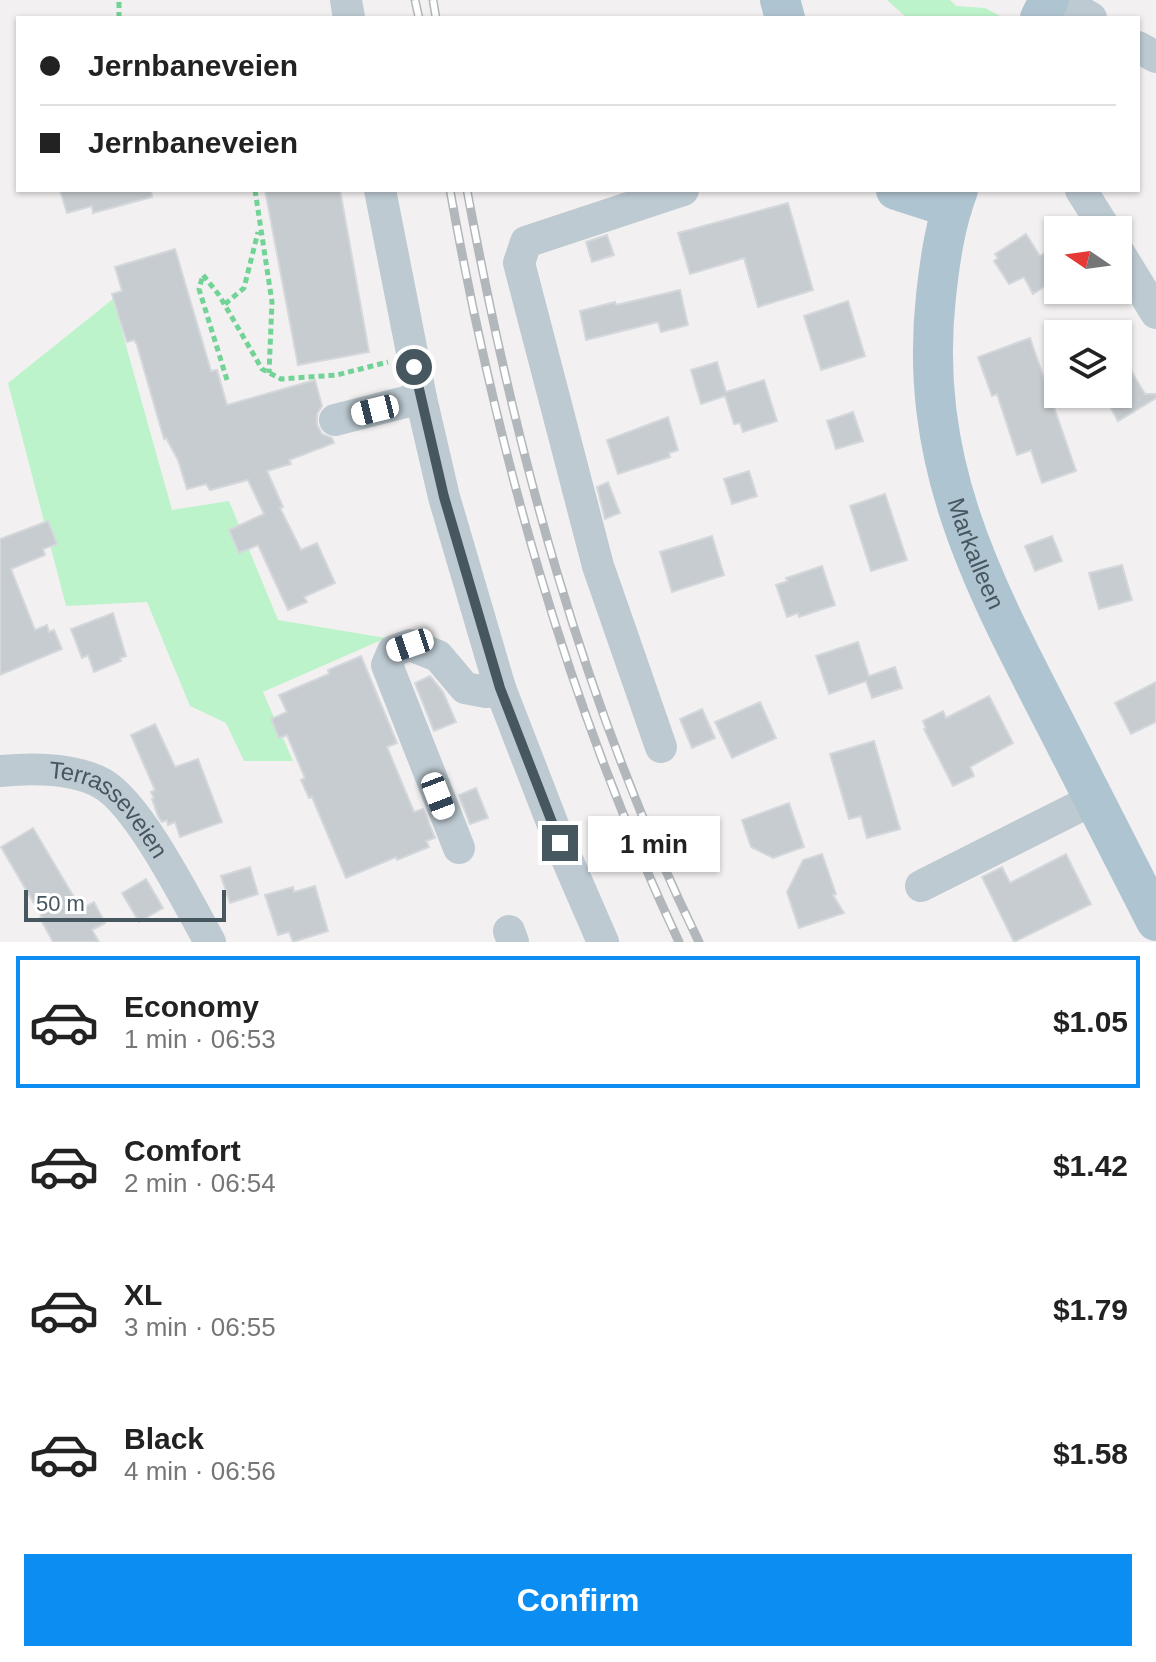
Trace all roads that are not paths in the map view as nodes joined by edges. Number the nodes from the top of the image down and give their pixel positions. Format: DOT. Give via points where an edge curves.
graph roads {
  1 [pos="1061,0"];
  2 [pos="1088,16"];
  3 [pos="380,192"];
  4 [pos="677,192"];
  5 [pos="909,192"];
  6 [pos="1082,192"];
  7 [pos="955,199"];
  8 [pos="1097,216"];
  9 [pos="1132,274"];
  10 [pos="1156,313"];
  11 [pos="421,398"];
  12 [pos="335,420"];
  13 [pos="500,688"];
  14 [pos="661,747"];
  15 [pos="0,771"];
  16 [pos="1094,799"];
  17 [pos="459,848"];
  18 [pos="921,886"];
  19 [pos="1156,921"];
  20 [pos="210,942"];
  21 [pos="603,942"];
  1 -- 2 [label="street"];
  3 -- 11 [label="street"];
  4 -- 14 [label="street" via="526,242 519,263 598,566"];
  5 -- 7 [label="main road, Markalleen"];
  6 -- 8 [label="street"];
  7 -- 16 [label="main road, Markalleen" via="932,329 938,419 950,488 984,581"];
  9 -- 10 [label="street"];
  11 -- 12 [label="street"];
  11 -- 13 [label="street"];
  13 -- 17 [label="street" via="465,688 438,656 410,645 393,651 387,665"];
  13 -- 21 [label="street"];
  15 -- 20 [label="street, Terrasseveien" via="74,774 104,785 130,810"];
  16 -- 18 [label="street"];
  16 -- 19 [label="main road, Markalleen"];
}
